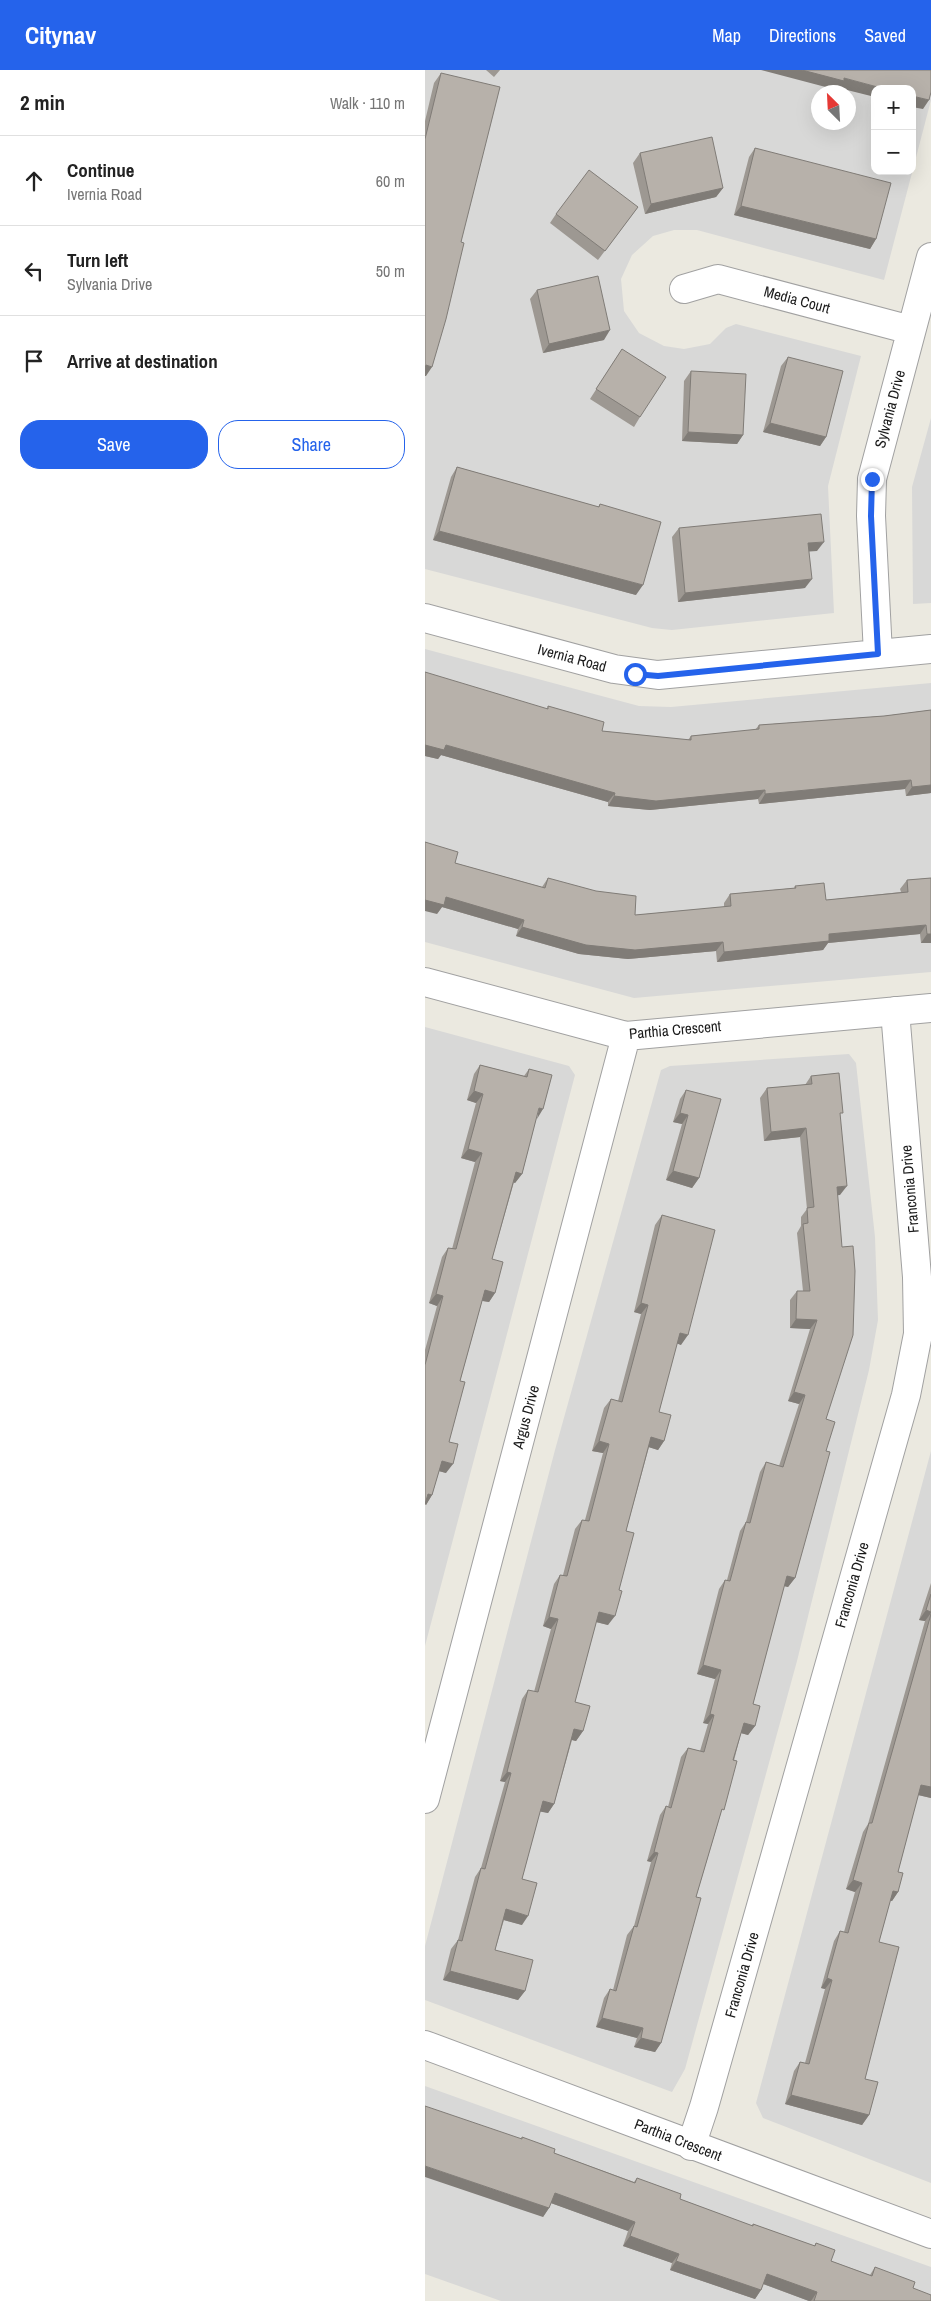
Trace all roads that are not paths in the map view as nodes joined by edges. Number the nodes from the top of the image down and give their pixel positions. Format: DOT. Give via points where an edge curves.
graph roads {
  1 [pos="931,258"];
  2 [pos="684,289"];
  3 [pos="911,330"];
  4 [pos="425,618"];
  5 [pos="931,648"];
  6 [pos="878,654"];
  7 [pos="425,982"];
  8 [pos="931,1008"];
  9 [pos="895,1012"];
  10 [pos="626,1036"];
  11 [pos="425,1798"];
  12 [pos="425,2045"];
  13 [pos="691,2146"];
  14 [pos="931,2234"];
  1 -- 3 [label="street, Sylvania Drive"];
  2 -- 3 [label="street, Media Court" via="718,279"];
  3 -- 6 [label="street, Sylvania Drive" via="872,479"];
  4 -- 6 [label="street, Ivernia Road" via="614,669 658,676"];
  5 -- 6 [label="street, Ivernia Road"];
  7 -- 10 [label="street, Parthia Crescent"];
  8 -- 9 [label="street, Parthia Crescent"];
  9 -- 10 [label="street, Parthia Crescent"];
  9 -- 13 [label="street, Franconia Drive" via="917,1277 918,1334 906,1395"];
  10 -- 11 [label="street, Argus Drive"];
  12 -- 13 [label="street, Parthia Crescent"];
  13 -- 14 [label="street, Parthia Crescent"];
}
